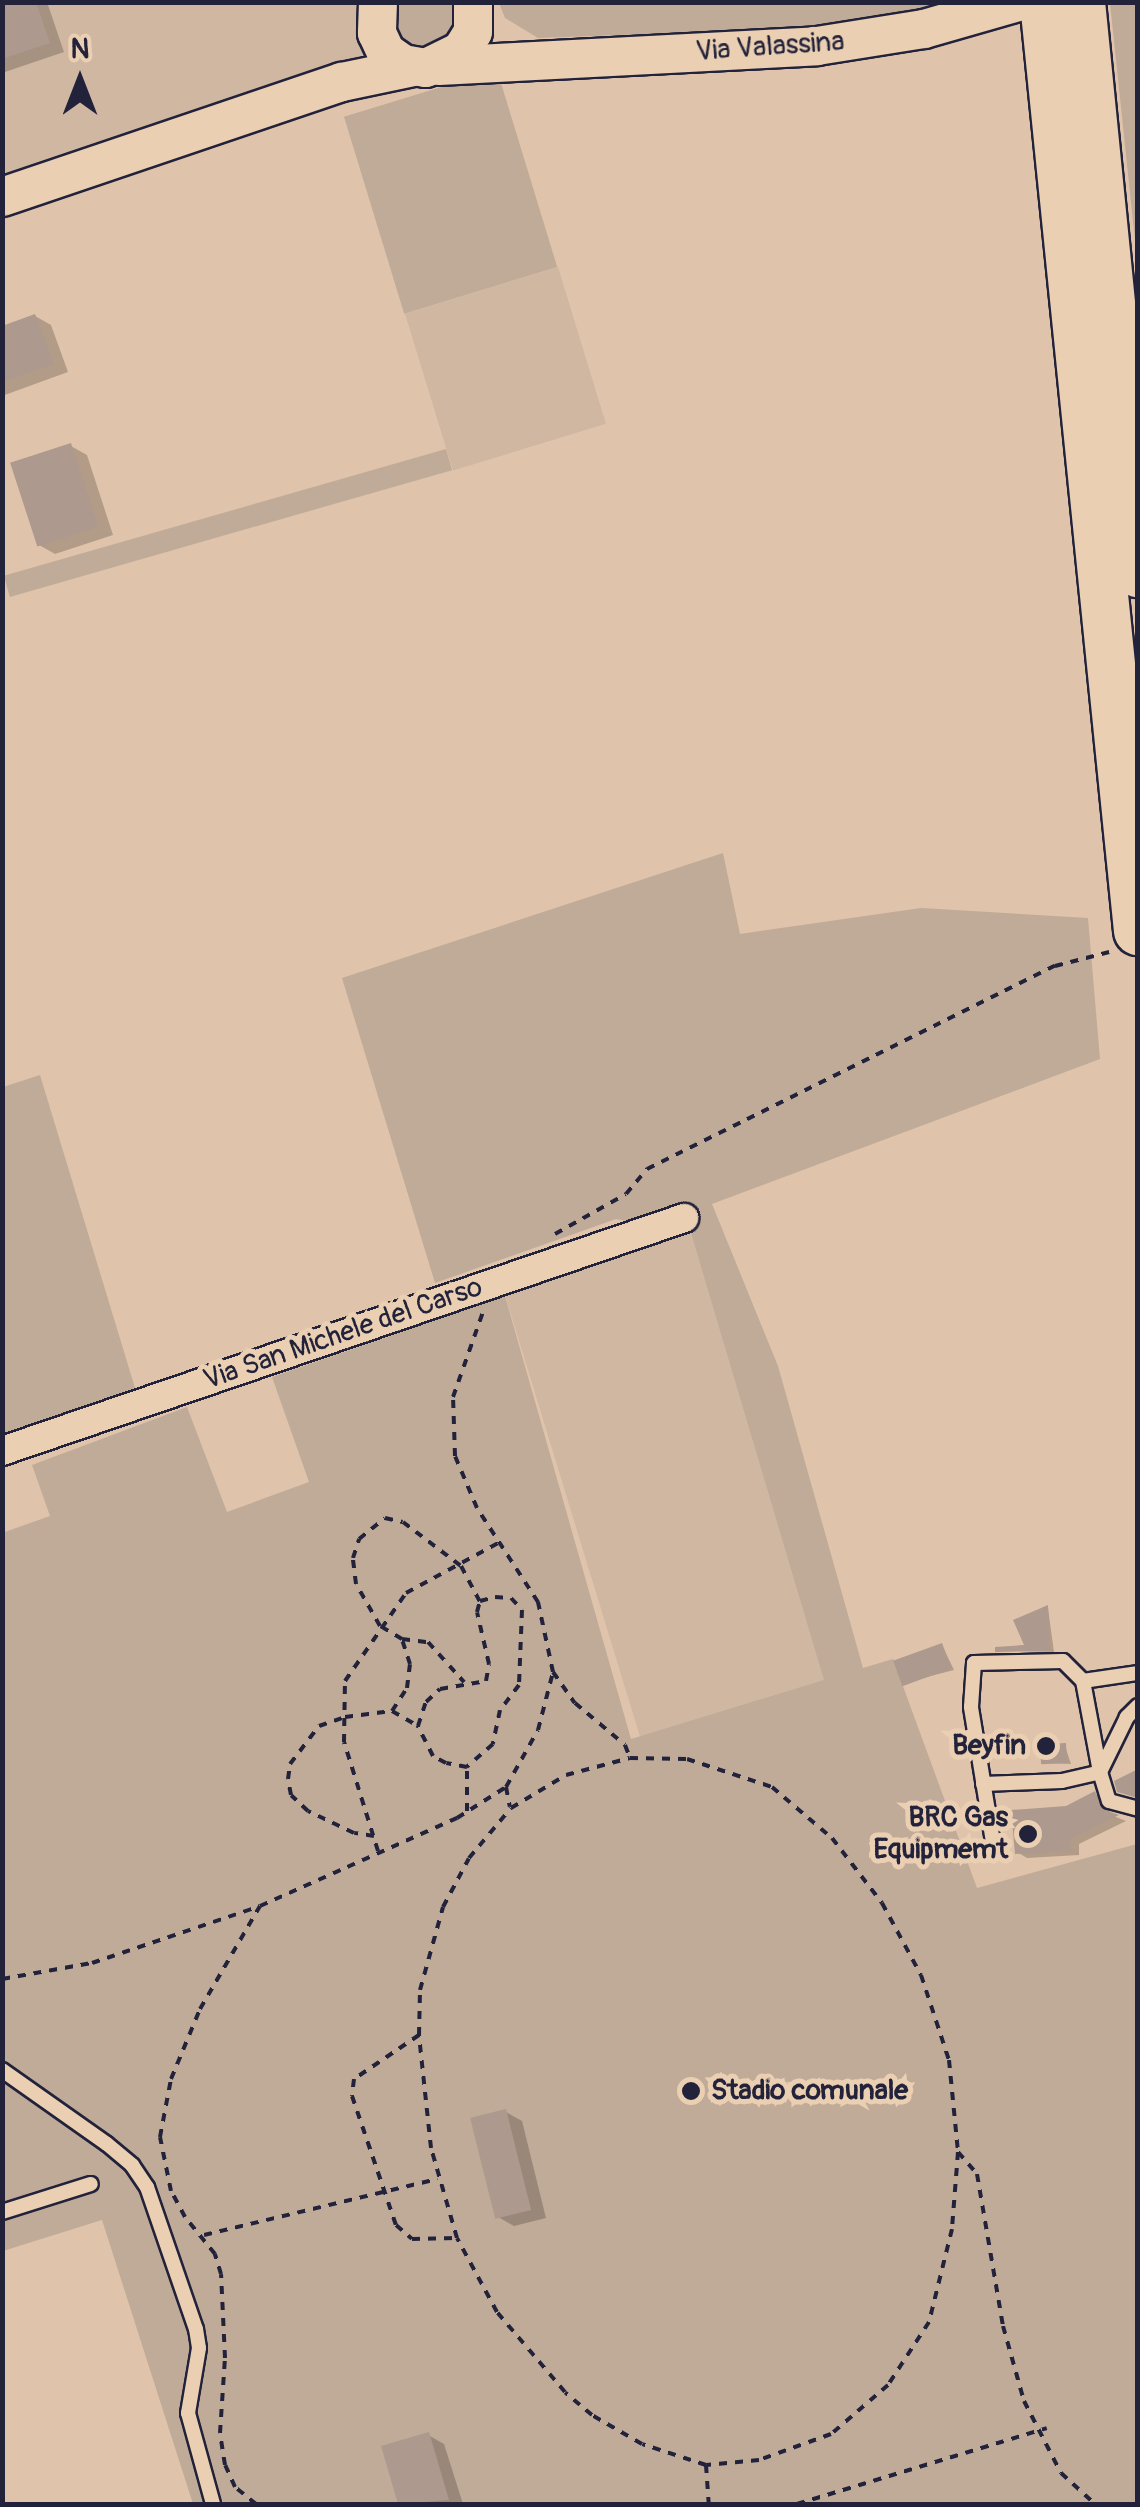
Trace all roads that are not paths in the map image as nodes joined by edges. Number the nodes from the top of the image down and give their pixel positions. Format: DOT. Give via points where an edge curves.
graph roads {
  1 [pos="1040,4"];
  2 [pos="474,11"];
  3 [pos="378,18"];
  4 [pos="518,61"];
  5 [pos="427,67"];
  6 [pos="342,82"];
  7 [pos="2,196"];
  8 [pos="1132,458"];
  9 [pos="1138,573"];
  10 [pos="1138,931"];
  11 [pos="684,1218"];
  12 [pos="2,1451"];
  13 [pos="1138,1673"];
  14 [pos="1082,1681"];
  15 [pos="1138,1706"];
  16 [pos="1100,1772"];
  17 [pos="983,1784"];
  18 [pos="1138,1809"];
  19 [pos="994,1848"];
  20 [pos="2,2070"];
  21 [pos="92,2184"];
  22 [pos="2,2212"];
  23 [pos="214,2504"];
  1 -- 4 [label="street, Via Valassina" via="817,46"];
  1 -- 8 [label="highway"];
  1 -- 10 [label="highway"];
  2 -- 4 [label="street" via="488,43"];
  2 -- 5 [label="street" via="462,52"];
  3 -- 5 [label="street" via="386,52"];
  3 -- 6 [label="street" via="365,63"];
  4 -- 5 [label="street, Via Valassina"];
  5 -- 6 [label="street, Via Valassina"];
  6 -- 7 [label="street, Via Valassina"];
  8 -- 9 [label="highway"];
  11 -- 12 [label="street, Via San Michele del Carso"];
  13 -- 14 [label="lane"];
  14 -- 16 [label="lane"];
  14 -- 17 [label="lane" via="1063,1660 974,1663 970,1707"];
  15 -- 16 [label="lane"];
  16 -- 17 [label="lane" via="1062,1781"];
  16 -- 18 [label="lane" via="1110,1801"];
  17 -- 19 [label="lane"];
  20 -- 23 [label="lane" via="108,2144 147,2186 196,2330 188,2413"];
  21 -- 22 [label="lane"];
}
